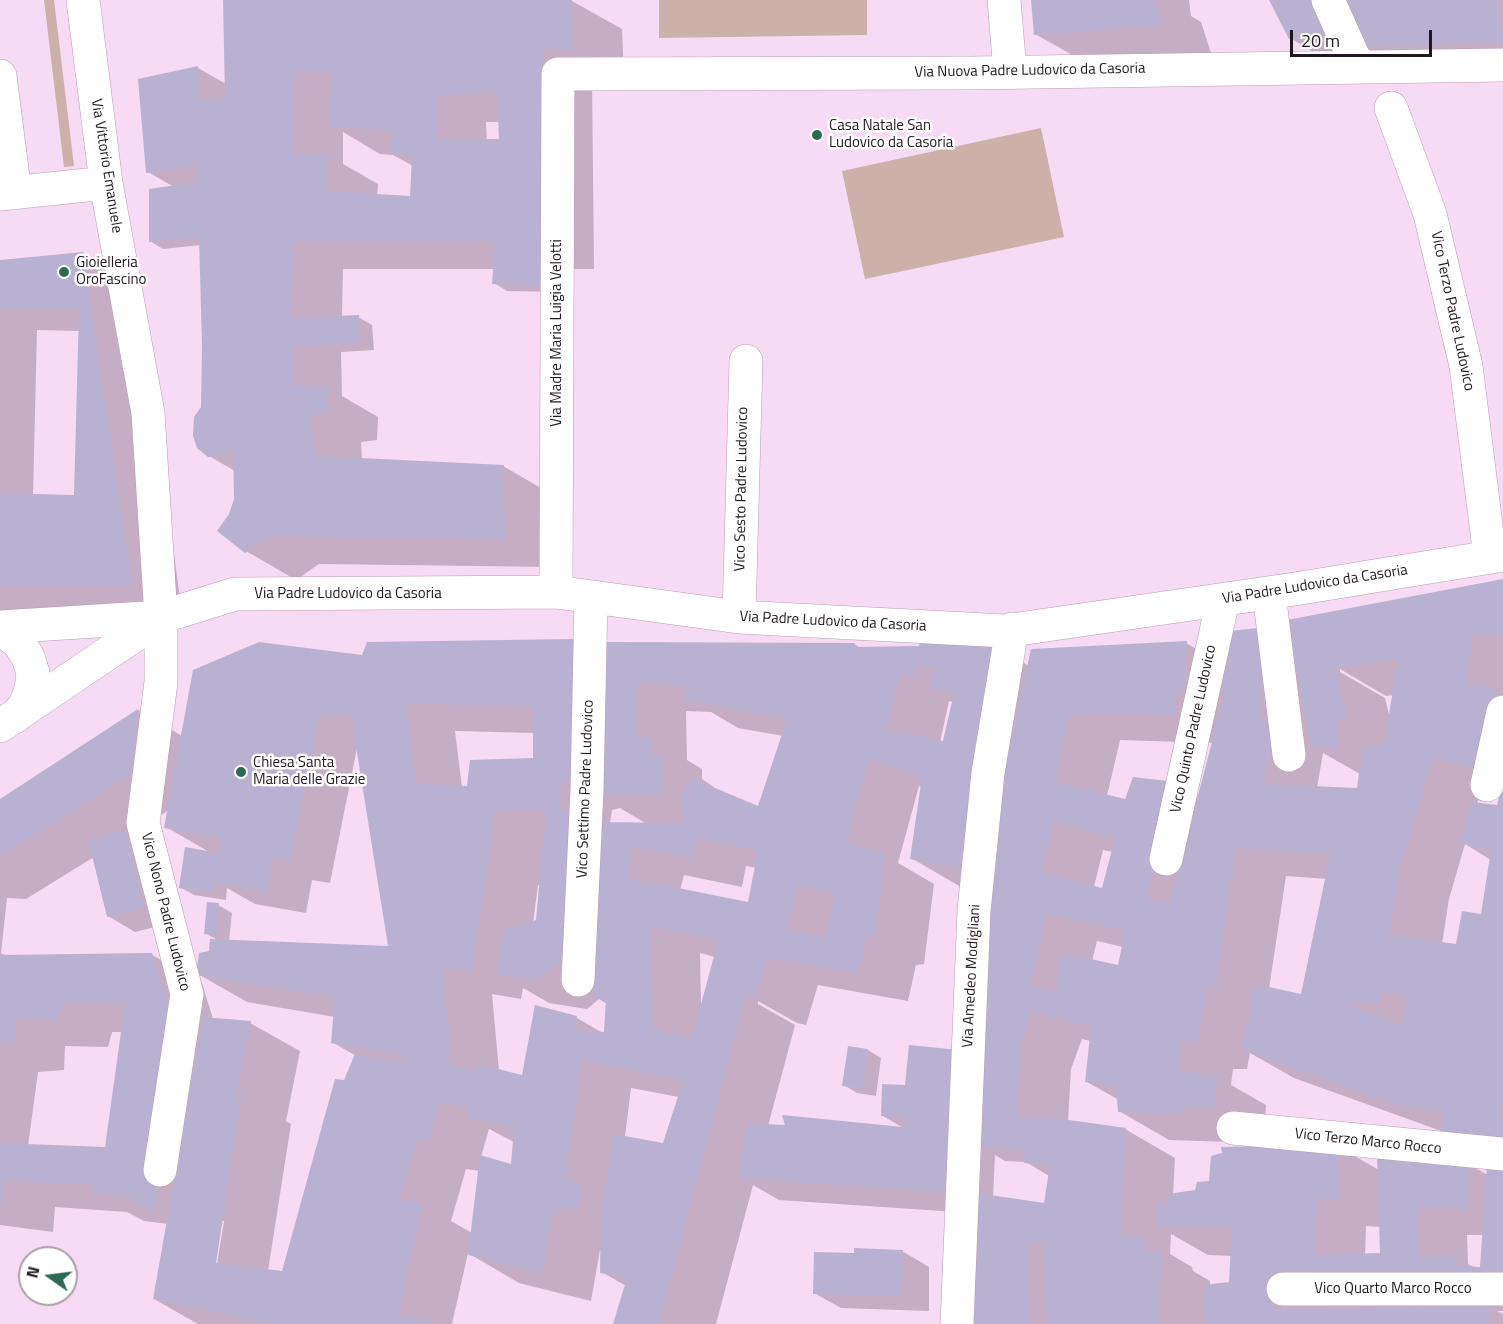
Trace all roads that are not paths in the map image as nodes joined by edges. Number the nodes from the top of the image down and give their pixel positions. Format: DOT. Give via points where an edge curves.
graph roads {
  1 [pos="83,0"];
  2 [pos="1004,0"];
  3 [pos="1328,0"];
  4 [pos="1503,65"];
  5 [pos="1358,67"];
  6 [pos="1010,71"];
  7 [pos="558,74"];
  8 [pos="0,76"];
  9 [pos="1391,108"];
  10 [pos="106,183"];
  11 [pos="7,194"];
  12 [pos="746,361"];
  13 [pos="1497,556"];
  14 [pos="556,592"];
  15 [pos="1269,593"];
  16 [pos="591,598"];
  17 [pos="1222,600"];
  18 [pos="161,617"];
  19 [pos="739,617"];
  20 [pos="0,629"];
  21 [pos="1012,629"];
  22 [pos="1503,712"];
  23 [pos="7,722"];
  24 [pos="1289,755"];
  25 [pos="1487,785"];
  26 [pos="1166,859"];
  27 [pos="578,980"];
  28 [pos="1233,1128"];
  29 [pos="1503,1154"];
  30 [pos="160,1170"];
  31 [pos="1283,1289"];
  32 [pos="1503,1289"];
  33 [pos="957,1324"];
  1 -- 10 [label="street, Via Vittorio Emanuele"];
  2 -- 6 [label="street"];
  3 -- 5 [label="street"];
  4 -- 5 [label="street, Via Nuova Padre Ludovico da Casoria"];
  5 -- 6 [label="street, Via Nuova Padre Ludovico da Casoria"];
  6 -- 7 [label="street, Via Nuova Padre Ludovico da Casoria"];
  7 -- 14 [label="street, Via Madre Maria Luigia Velotti"];
  8 -- 11 [label="street"];
  9 -- 13 [label="street, Vico Terzo Padre Ludovico" via="1430,214 1464,355"];
  10 -- 11 [label="street"];
  10 -- 18 [label="street, Via Vittorio Emanuele" via="148,413"];
  12 -- 19 [label="street, Vico Sesto Padre Ludovico"];
  13 -- 15 [label="street, Via Padre Ludovico da Casoria"];
  14 -- 16 [label="street, Via Padre Ludovico da Casoria"];
  14 -- 18 [label="street, Via Padre Ludovico da Casoria" via="236,594"];
  15 -- 17 [label="street, Via Padre Ludovico da Casoria"];
  15 -- 24 [label="street"];
  16 -- 19 [label="street, Via Padre Ludovico da Casoria"];
  16 -- 27 [label="street, Vico Settimo Padre Ludovico"];
  17 -- 21 [label="street, Via Padre Ludovico da Casoria"];
  17 -- 26 [label="street, Vico Quinto Padre Ludovico"];
  18 -- 20 [label="street"];
  18 -- 23 [label="street"];
  18 -- 30 [label="street, Vico Nono Padre Ludovico" via="161,682 143,823 187,994"];
  19 -- 21 [label="street, Via Padre Ludovico da Casoria"];
  20 -- 23 [label="street" via="19,643 33,673 25,705"];
  21 -- 33 [label="street, Via Amedeo Modigliani" via="988,773 974,911"];
  22 -- 25 [label="street"];
  28 -- 29 [label="street, Vico Terzo Marco Rocco"];
  31 -- 32 [label="street, Vico Quarto Marco Rocco"];
}
